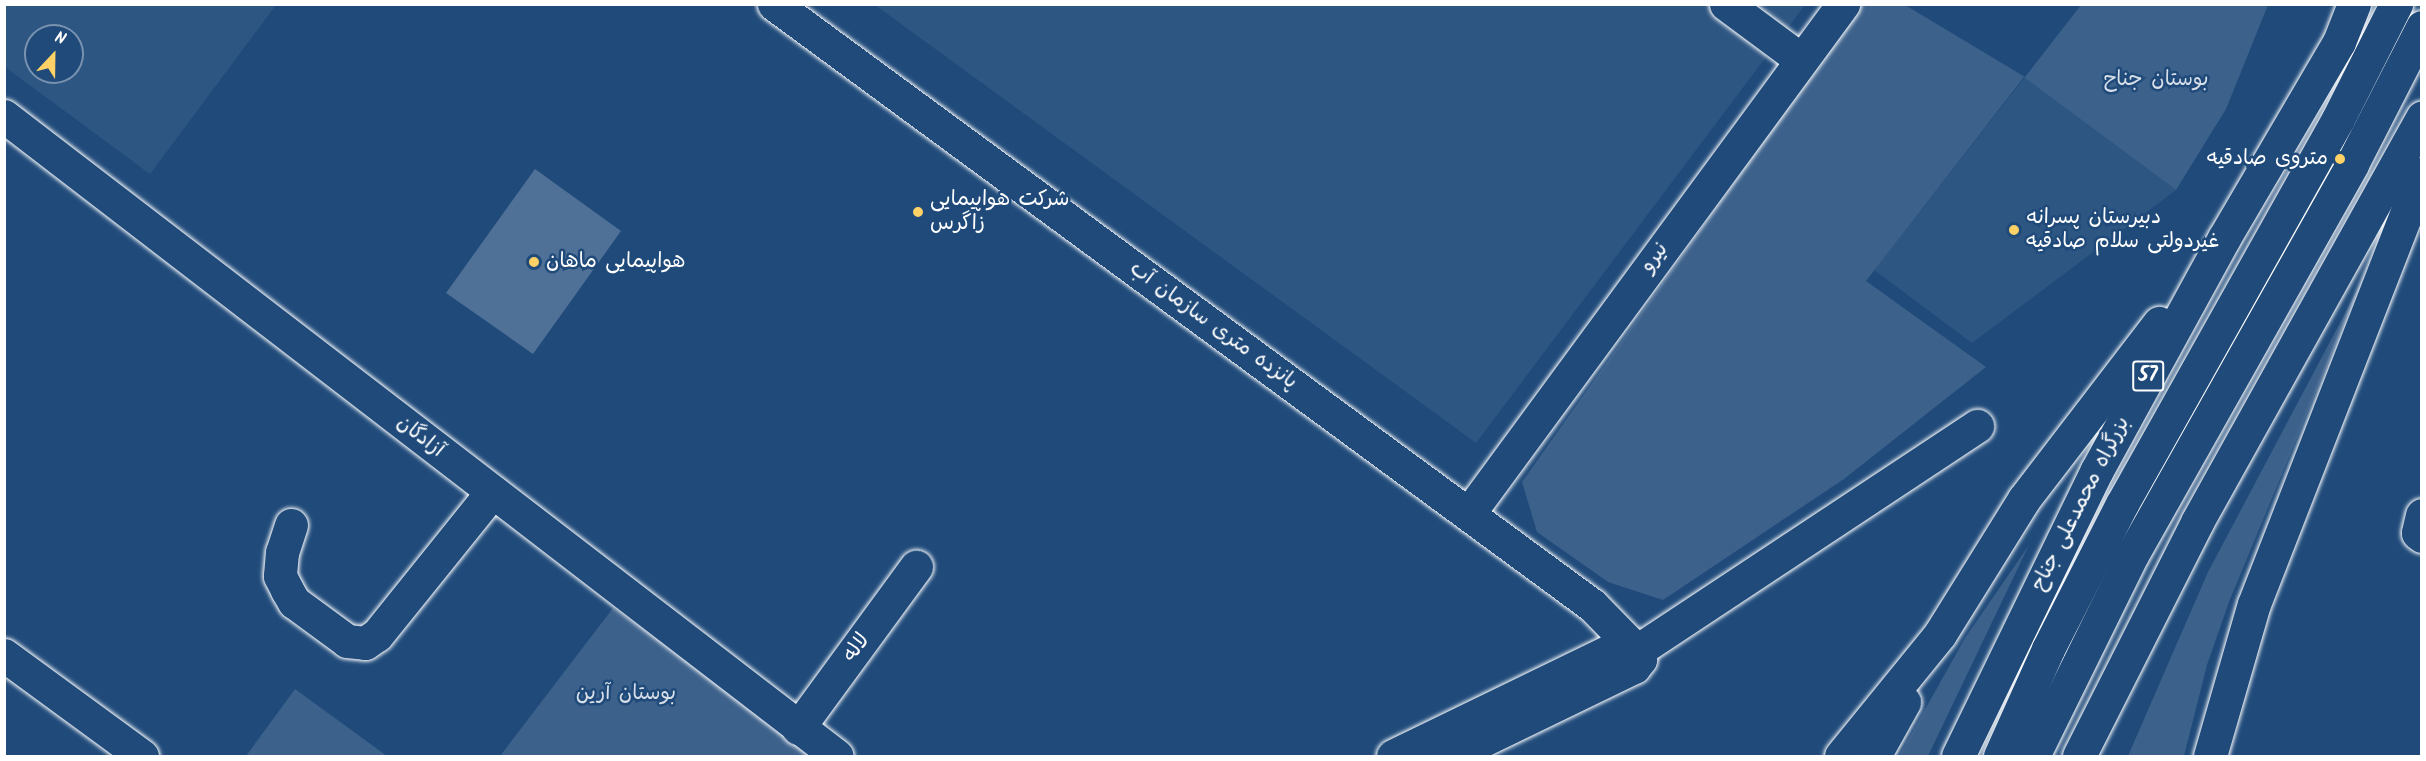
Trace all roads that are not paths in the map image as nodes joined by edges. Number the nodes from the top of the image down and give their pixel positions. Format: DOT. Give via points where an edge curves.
graph roads {
  1 [pos="774,4"];
  2 [pos="1725,4"];
  3 [pos="1843,4"];
  4 [pos="2354,4"];
  5 [pos="2397,4"];
  6 [pos="2421,27"];
  7 [pos="1800,59"];
  8 [pos="4,116"];
  9 [pos="2421,117"];
  10 [pos="2421,174"];
  11 [pos="2224,238"];
  12 [pos="1977,426"];
  13 [pos="492,492"];
  14 [pos="1469,513"];
  15 [pos="291,525"];
  16 [pos="916,567"];
  17 [pos="1940,634"];
  18 [pos="1635,651"];
  19 [pos="4,655"];
  20 [pos="798,728"];
  21 [pos="142,756"];
  22 [pos="837,756"];
  23 [pos="1393,756"];
  24 [pos="1450,756"];
  25 [pos="1841,756"];
  26 [pos="1874,756"];
  27 [pos="1958,756"];
  28 [pos="2000,756"];
  29 [pos="2033,756"];
  30 [pos="2079,756"];
  31 [pos="2210,756"];
  1 -- 14 [label="main road, پانزده متری سازمان آب"];
  2 -- 7 [label="main road"];
  3 -- 7 [label="main road, نیرو"];
  4 -- 11 [label="main road, بزرگراه محمدعلی جناح / 57" via="2339,42"];
  5 -- 28 [label="main road" via="2338,119 2122,504 2048,649"];
  6 -- 29 [label="main road" via="2352,164 2132,555"];
  7 -- 14 [label="main road, نیرو"];
  8 -- 13 [label="main road, آزادگان"];
  9 -- 30 [label="main road" via="2197,522"];
  10 -- 31 [label="main road" via="2254,604"];
  11 -- 17 [label="main road" via="2024,499"];
  11 -- 27 [label="main road, بزرگراه محمدعلی جناح / 57" via="2097,470"];
  12 -- 18 [label="main road"];
  13 -- 15 [label="main road" via="377,635 365,643 347,641 294,602 280,576 282,552"];
  13 -- 20 [label="main road, آزادگان"];
  14 -- 18 [label="main road, پانزده متری سازمان آب" via="1593,605"];
  16 -- 20 [label="main road, لاله"];
  17 -- 25 [label="main road"];
  17 -- 26 [label="main road"];
  18 -- 23 [label="main road"];
  18 -- 24 [label="main road" via="1634,667"];
  19 -- 21 [label="main road"];
  20 -- 22 [label="main road, آزادگان"];
}
